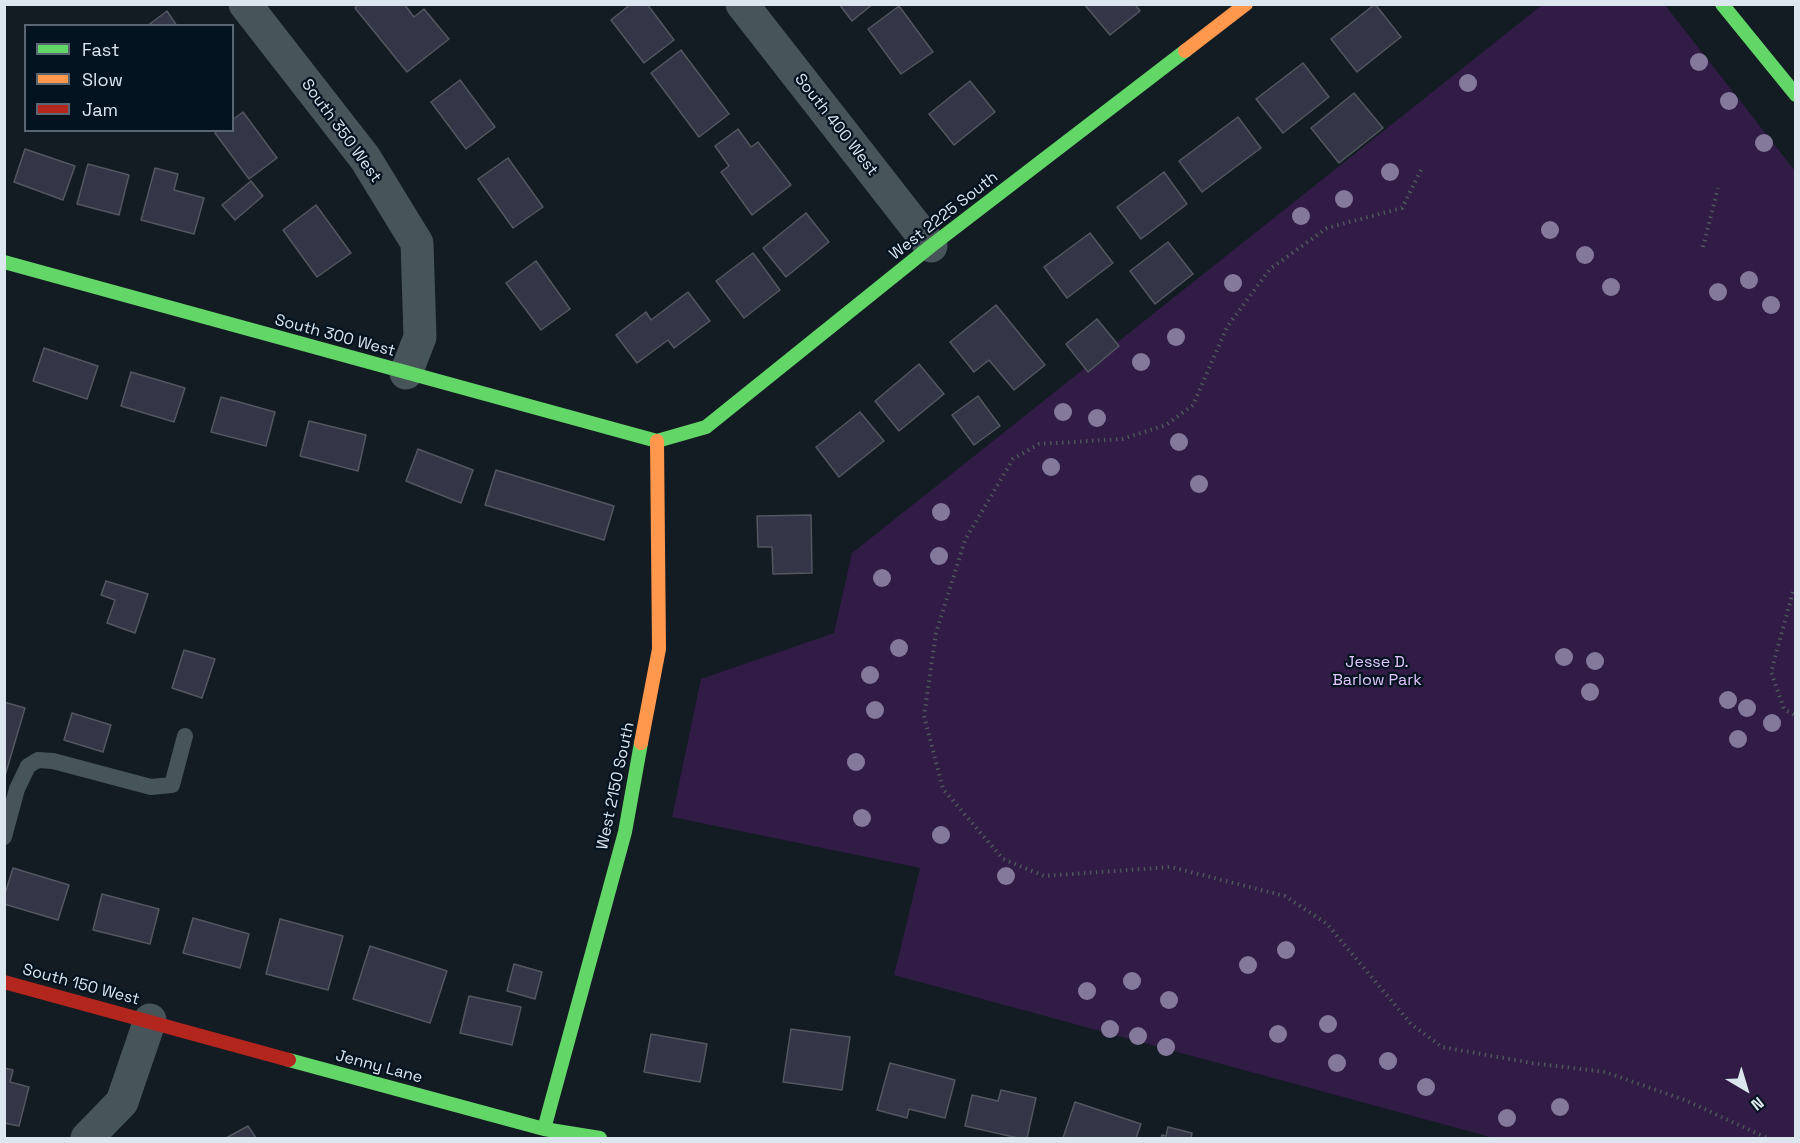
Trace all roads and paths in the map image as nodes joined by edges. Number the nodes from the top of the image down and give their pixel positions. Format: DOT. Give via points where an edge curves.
graph roads {
  1 [pos="245,4"];
  2 [pos="742,4"];
  3 [pos="1722,4"];
  4 [pos="1232,8"];
  5 [pos="1796,95"];
  6 [pos="1421,170"];
  7 [pos="1718,188"];
  8 [pos="931,246"];
  9 [pos="1703,247"];
  10 [pos="4,262"];
  11 [pos="406,373"];
  12 [pos="657,441"];
  13 [pos="1793,592"];
  14 [pos="1796,716"];
  15 [pos="185,736"];
  16 [pos="4,837"];
  17 [pos="4,982"];
  18 [pos="150,1020"];
  19 [pos="544,1129"];
  20 [pos="87,1138"];
  21 [pos="600,1138"];
  22 [pos="1767,1138"];
  1 -- 11 [label="street, South 350 West" via="365,158 417,243 420,337"];
  2 -- 8 [label="street, South 400 West"];
  3 -- 5 [label="street"];
  4 -- 8 [label="street, West 2225 South"];
  6 -- 22 [label="path" via="1402,208 1327,228 1270,269 1227,327 1193,405 1166,425 1122,439 1039,444 1013,459 965,540 936,633 924,716 943,789 1003,860 1044,876 1171,867 1285,896 1328,924 1411,1024 1442,1047 1605,1071 1688,1101"];
  7 -- 9 [label="path"];
  8 -- 12 [label="street, West 2225 South" via="706,427"];
  10 -- 11 [label="street, South 300 West"];
  11 -- 12 [label="street, South 300 West"];
  12 -- 19 [label="street, West 2150 South" via="659,649 625,832"];
  13 -- 14 [label="path" via="1771,672 1784,710"];
  15 -- 16 [label="lane" via="172,784 151,787 38,760 28,766 17,789"];
  17 -- 18 [label="street, South 150 West"];
  18 -- 19 [label="street, Jenny Lane"];
  18 -- 20 [label="street" via="122,1102"];
  19 -- 21 [label="street, Jenny Lane"];
}
